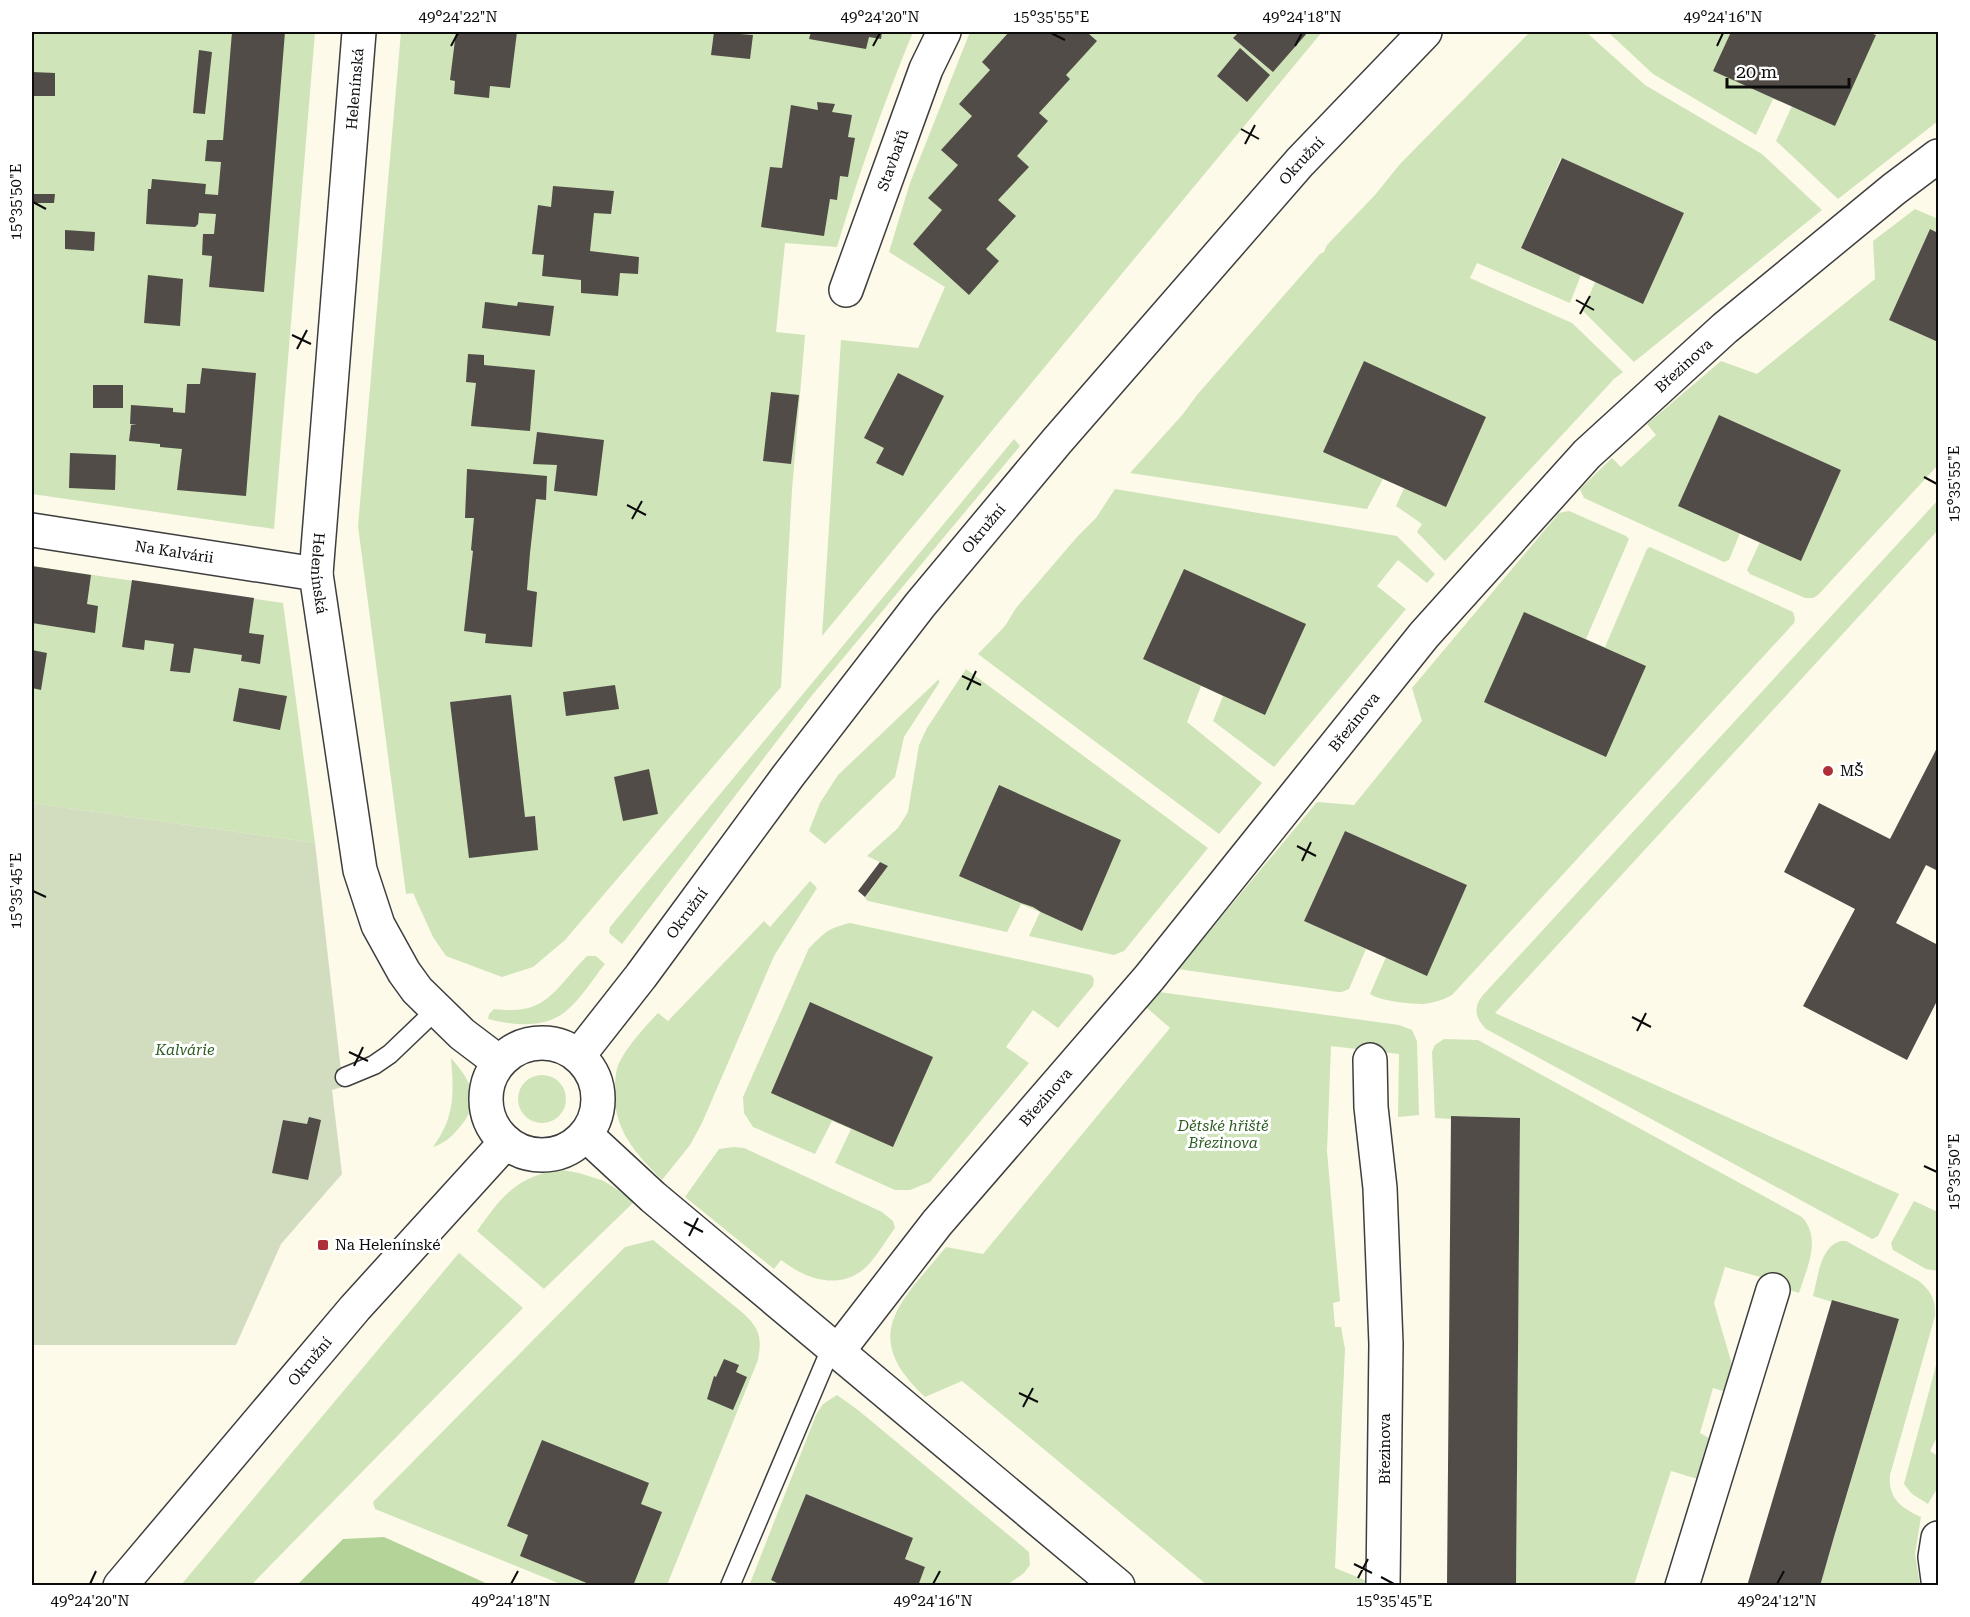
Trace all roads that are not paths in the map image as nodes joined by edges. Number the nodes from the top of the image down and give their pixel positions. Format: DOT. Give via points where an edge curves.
graph roads {
  1 [pos="359,32"];
  2 [pos="944,32"];
  3 [pos="1425,32"];
  4 [pos="1938,156"];
  5 [pos="846,290"];
  6 [pos="32,530"];
  7 [pos="316,574"];
  8 [pos="436,1010"];
  9 [pos="579,1055"];
  10 [pos="1370,1060"];
  11 [pos="499,1062"];
  12 [pos="345,1077"];
  13 [pos="586,1135"];
  14 [pos="506,1142"];
  15 [pos="1773,1290"];
  16 [pos="835,1349"];
  17 [pos="1938,1538"];
  18 [pos="1938,1580"];
  19 [pos="120,1586"];
  20 [pos="730,1586"];
  21 [pos="1118,1586"];
  22 [pos="1383,1586"];
  23 [pos="1682,1586"];
  1 -- 7 [label="street, Helenínská"];
  2 -- 5 [label="street, Stavbařů" via="926,69"];
  3 -- 9 [label="street, Okružní" via="1300,162 920,605"];
  4 -- 16 [label="street, Březinova" via="1725,328 1580,461 1424,635 1149,978 937,1223"];
  6 -- 7 [label="street, Na Kalvárii"];
  7 -- 8 [label="street, Helenínská" via="360,870 378,925 404,972"];
  8 -- 11 [label="street, Helenínská"];
  8 -- 12 [label="lane" via="390,1054"];
  9 -- 11 [label="street" via="566,1047 538,1042 523,1045"];
  9 -- 13 [label="street" via="599,1092 594,1122"];
  10 -- 22 [label="street, Březinova" via="1386,1344"];
  11 -- 14 [label="street" via="491,1075 486,1105 495,1131"];
  13 -- 14 [label="street" via="562,1152 547,1155 518,1150"];
  13 -- 16 [label="street" via="653,1197"];
  14 -- 19 [label="street, Okružní" via="355,1308"];
  15 -- 23 [label="street"];
  16 -- 20 [label="lane"];
  16 -- 21 [label="street"];
  17 -- 18 [label="street"];
}
